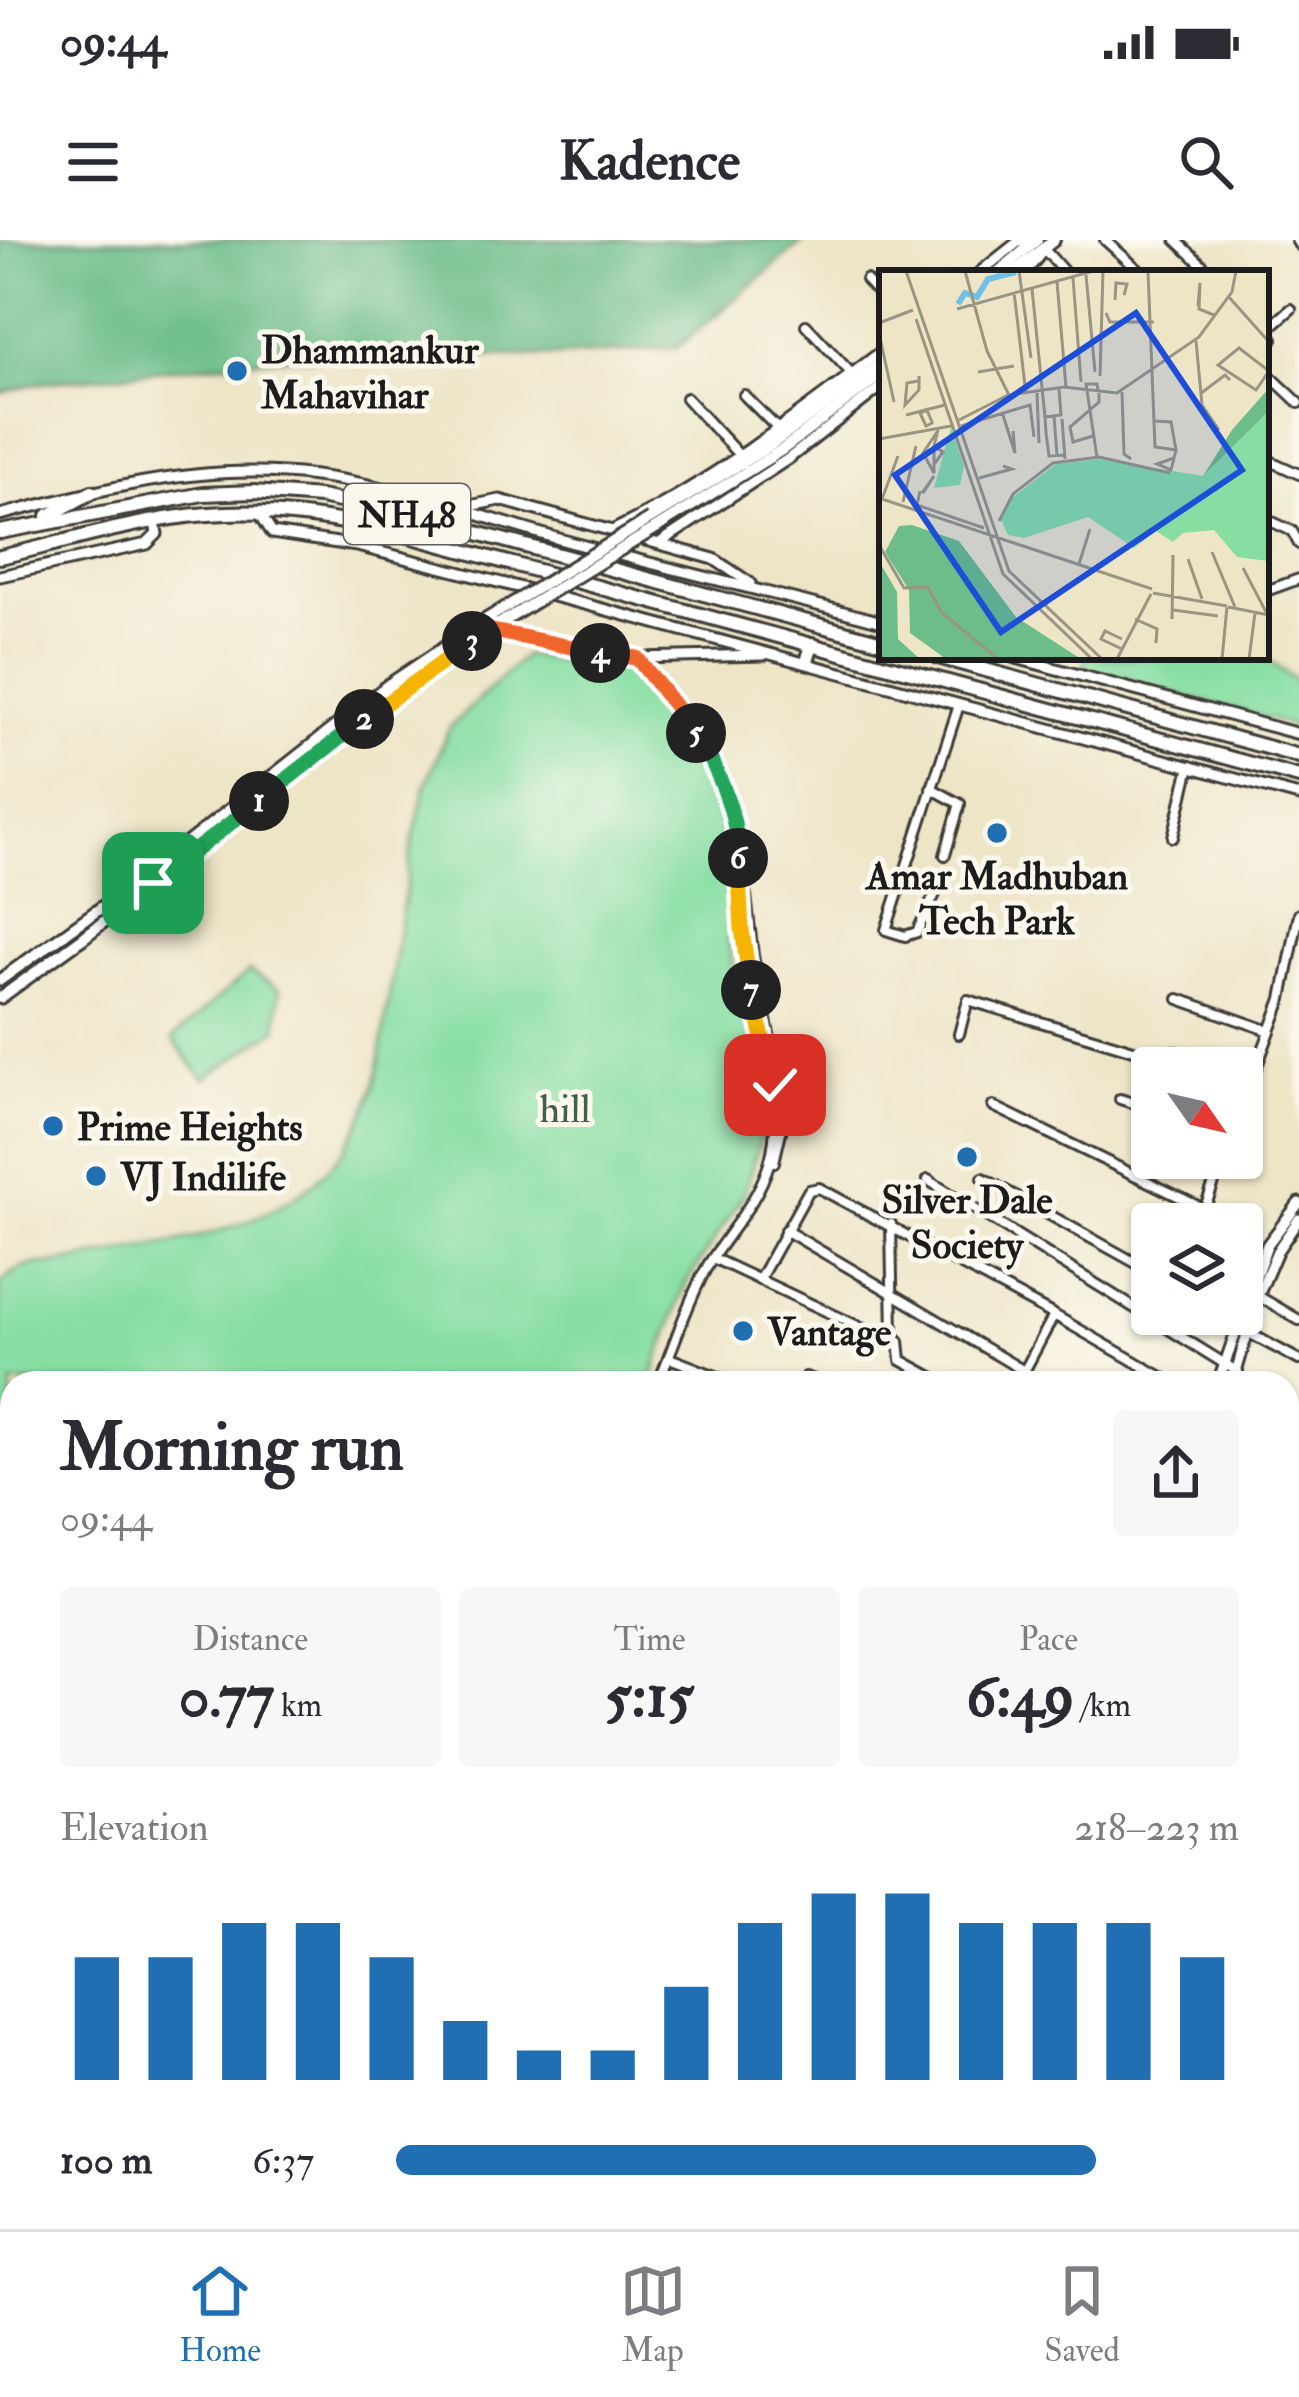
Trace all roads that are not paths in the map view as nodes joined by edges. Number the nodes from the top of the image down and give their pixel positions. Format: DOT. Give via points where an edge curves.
graph roads {
  1 [pos="1105,240"];
  2 [pos="1176,240"];
  3 [pos="1042,242"];
  4 [pos="983,270"];
  5 [pos="1001,270"];
  6 [pos="1015,270"];
  7 [pos="1027,270"];
  8 [pos="1064,270"];
  9 [pos="1139,270"];
  10 [pos="1208,270"];
  11 [pos="866,280"];
  12 [pos="879,294"];
  13 [pos="1291,309"];
  14 [pos="806,325"];
  15 [pos="1269,326"];
  16 [pos="879,353"];
  17 [pos="879,365"];
  18 [pos="852,374"];
  19 [pos="1269,375"];
  20 [pos="879,376"];
  21 [pos="879,388"];
  22 [pos="744,395"];
  23 [pos="686,398"];
  24 [pos="1298,401"];
  25 [pos="778,429"];
  26 [pos="739,455"];
  27 [pos="1269,460"];
  28 [pos="1299,474"];
  29 [pos="92,492"];
  30 [pos="458,508"];
  31 [pos="259,512"];
  32 [pos="0,515"];
  33 [pos="654,518"];
  34 [pos="1269,520"];
  35 [pos="37,522"];
  36 [pos="155,522"];
  37 [pos="614,530"];
  38 [pos="0,532"];
  39 [pos="661,542"];
  40 [pos="1299,544"];
  41 [pos="0,557"];
  42 [pos="0,576"];
  43 [pos="1299,579"];
  44 [pos="1269,590"];
  45 [pos="766,592"];
  46 [pos="768,611"];
  47 [pos="879,621"];
  48 [pos="488,626"];
  49 [pos="879,641"];
  50 [pos="812,644"];
  51 [pos="776,655"];
  52 [pos="637,658"];
  53 [pos="949,660"];
  54 [pos="1023,660"];
  55 [pos="806,662"];
  56 [pos="959,703"];
  57 [pos="1299,734"];
  58 [pos="1299,756"];
  59 [pos="1190,766"];
  60 [pos="1299,777"];
  61 [pos="931,788"];
  62 [pos="1299,796"];
  63 [pos="1173,837"];
  64 [pos="945,856"];
  65 [pos="739,882"];
  66 [pos="937,890"];
  67 [pos="1299,914"];
  68 [pos="75,927"];
  69 [pos="86,942"];
  70 [pos="0,980"];
  71 [pos="1283,994"];
  72 [pos="0,998"];
  73 [pos="1299,998"];
  74 [pos="1179,999"];
  75 [pos="1270,1030"];
  76 [pos="959,1034"];
  77 [pos="1131,1049"];
  78 [pos="1263,1049"];
  79 [pos="1120,1100"];
  80 [pos="1131,1103"];
  81 [pos="993,1106"];
  82 [pos="983,1178"];
  83 [pos="928,1180"];
  84 [pos="1192,1203"];
  85 [pos="1299,1203"];
  86 [pos="1299,1219"];
  87 [pos="891,1224"];
  88 [pos="785,1230"];
  89 [pos="717,1260"];
  90 [pos="1131,1260"];
  91 [pos="759,1280"];
  92 [pos="1263,1284"];
  93 [pos="892,1292"];
  94 [pos="1263,1299"];
  95 [pos="1054,1315"];
  96 [pos="1299,1320"];
  97 [pos="893,1335"];
  98 [pos="1249,1335"];
  99 [pos="1251,1335"];
  100 [pos="672,1359"];
  101 [pos="1299,1360"];
  102 [pos="1225,1364"];
  103 [pos="665,1371"];
  104 [pos="666,1371"];
  105 [pos="699,1371"];
  106 [pos="918,1371"];
  107 [pos="1024,1371"];
  108 [pos="1151,1371"];
  109 [pos="1222,1371"];
  110 [pos="1231,1371"];
  111 [pos="1238,1371"];
  1 -- 9 [label="street"];
  2 -- 10 [label="street"];
  3 -- 4 [label="street" via="1018,242"];
  3 -- 5 [label="main road"];
  3 -- 6 [label="main road"];
  3 -- 7 [label="street"];
  3 -- 8 [label="street"];
  11 -- 12 [label="street"];
  13 -- 15 [label="street"];
  14 -- 18 [label="street"];
  16 -- 18 [label="street"];
  17 -- 33 [label="main road"];
  18 -- 25 [label="street"];
  19 -- 24 [label="street"];
  20 -- 33 [label="main road" via="782,450"];
  21 -- 39 [label="street"];
  22 -- 25 [label="street"];
  23 -- 26 [label="street"];
  25 -- 26 [label="street"];
  26 -- 33 [label="street"];
  27 -- 28 [label="street"];
  29 -- 30 [label="street" via="254,472 322,476"];
  29 -- 32 [label="street"];
  29 -- 35 [label="highway"];
  30 -- 37 [label="street" via="500,500"];
  30 -- 45 [label="street"];
  31 -- 36 [label="highway, NH48"];
  31 -- 50 [label="highway, NH48" via="409,536"];
  31 -- 51 [label="street" via="272,533 357,546"];
  33 -- 37 [label="street"];
  33 -- 48 [label="main road, bridge"];
  34 -- 40 [label="street"];
  35 -- 38 [label="highway, NH48"];
  35 -- 46 [label="highway, NH48" via="203,494 320,497"];
  36 -- 41 [label="highway, NH48"];
  36 -- 42 [label="street" via="147,544"];
  37 -- 39 [label="street"];
  39 -- 45 [label="street" via="713,559"];
  43 -- 44 [label="street"];
  45 -- 46 [label="highway"];
  45 -- 47 [label="street"];
  46 -- 49 [label="highway, NH48"];
  48 -- 52 [label="street"];
  48 -- 68 [label="main road" via="387,686"];
  48 -- 69 [label="main road"];
  50 -- 55 [label="highway"];
  50 -- 60 [label="highway, NH48"];
  51 -- 52 [label="street"];
  51 -- 55 [label="street"];
  52 -- 65 [label="street" via="711,759 737,835"];
  53 -- 58 [label="highway"];
  54 -- 57 [label="street"];
  55 -- 56 [label="street"];
  56 -- 59 [label="street"];
  56 -- 61 [label="street"];
  59 -- 62 [label="street"];
  59 -- 63 [label="street"];
  61 -- 64 [label="street" via="960,804"];
  61 -- 66 [label="street" via="886,930 917,932"];
  65 -- 89 [label="street" via="783,1123 763,1192"];
  65 -- 103 [label="street" via="751,990 775,1085 774,1141 762,1184 697,1286"];
  67 -- 71 [label="street"];
  68 -- 69 [label="street"];
  68 -- 70 [label="main road"];
  69 -- 72 [label="main road"];
  71 -- 73 [label="street"];
  71 -- 75 [label="street"];
  74 -- 75 [label="street"];
  75 -- 78 [label="street"];
  76 -- 77 [label="street" via="968,1000"];
  79 -- 80 [label="street"];
  81 -- 84 [label="street"];
  82 -- 90 [label="street"];
  83 -- 102 [label="street"];
  85 -- 102 [label="street" via="1267,1245"];
  86 -- 92 [label="street"];
  87 -- 88 [label="street" via="819,1188 809,1190"];
  87 -- 93 [label="street"];
  87 -- 95 [label="street"];
  88 -- 91 [label="street"];
  88 -- 93 [label="street"];
  89 -- 91 [label="street"];
  89 -- 100 [label="street"];
  91 -- 97 [label="street"];
  93 -- 97 [label="street"];
  93 -- 107 [label="street"];
  94 -- 96 [label="street"];
  95 -- 107 [label="street"];
  95 -- 108 [label="street"];
  97 -- 106 [label="street" via="906,1365"];
  98 -- 111 [label="street"];
  99 -- 101 [label="street"];
  100 -- 104 [label="street"];
  100 -- 105 [label="street"];
  102 -- 109 [label="street"];
  102 -- 110 [label="street"];
}
